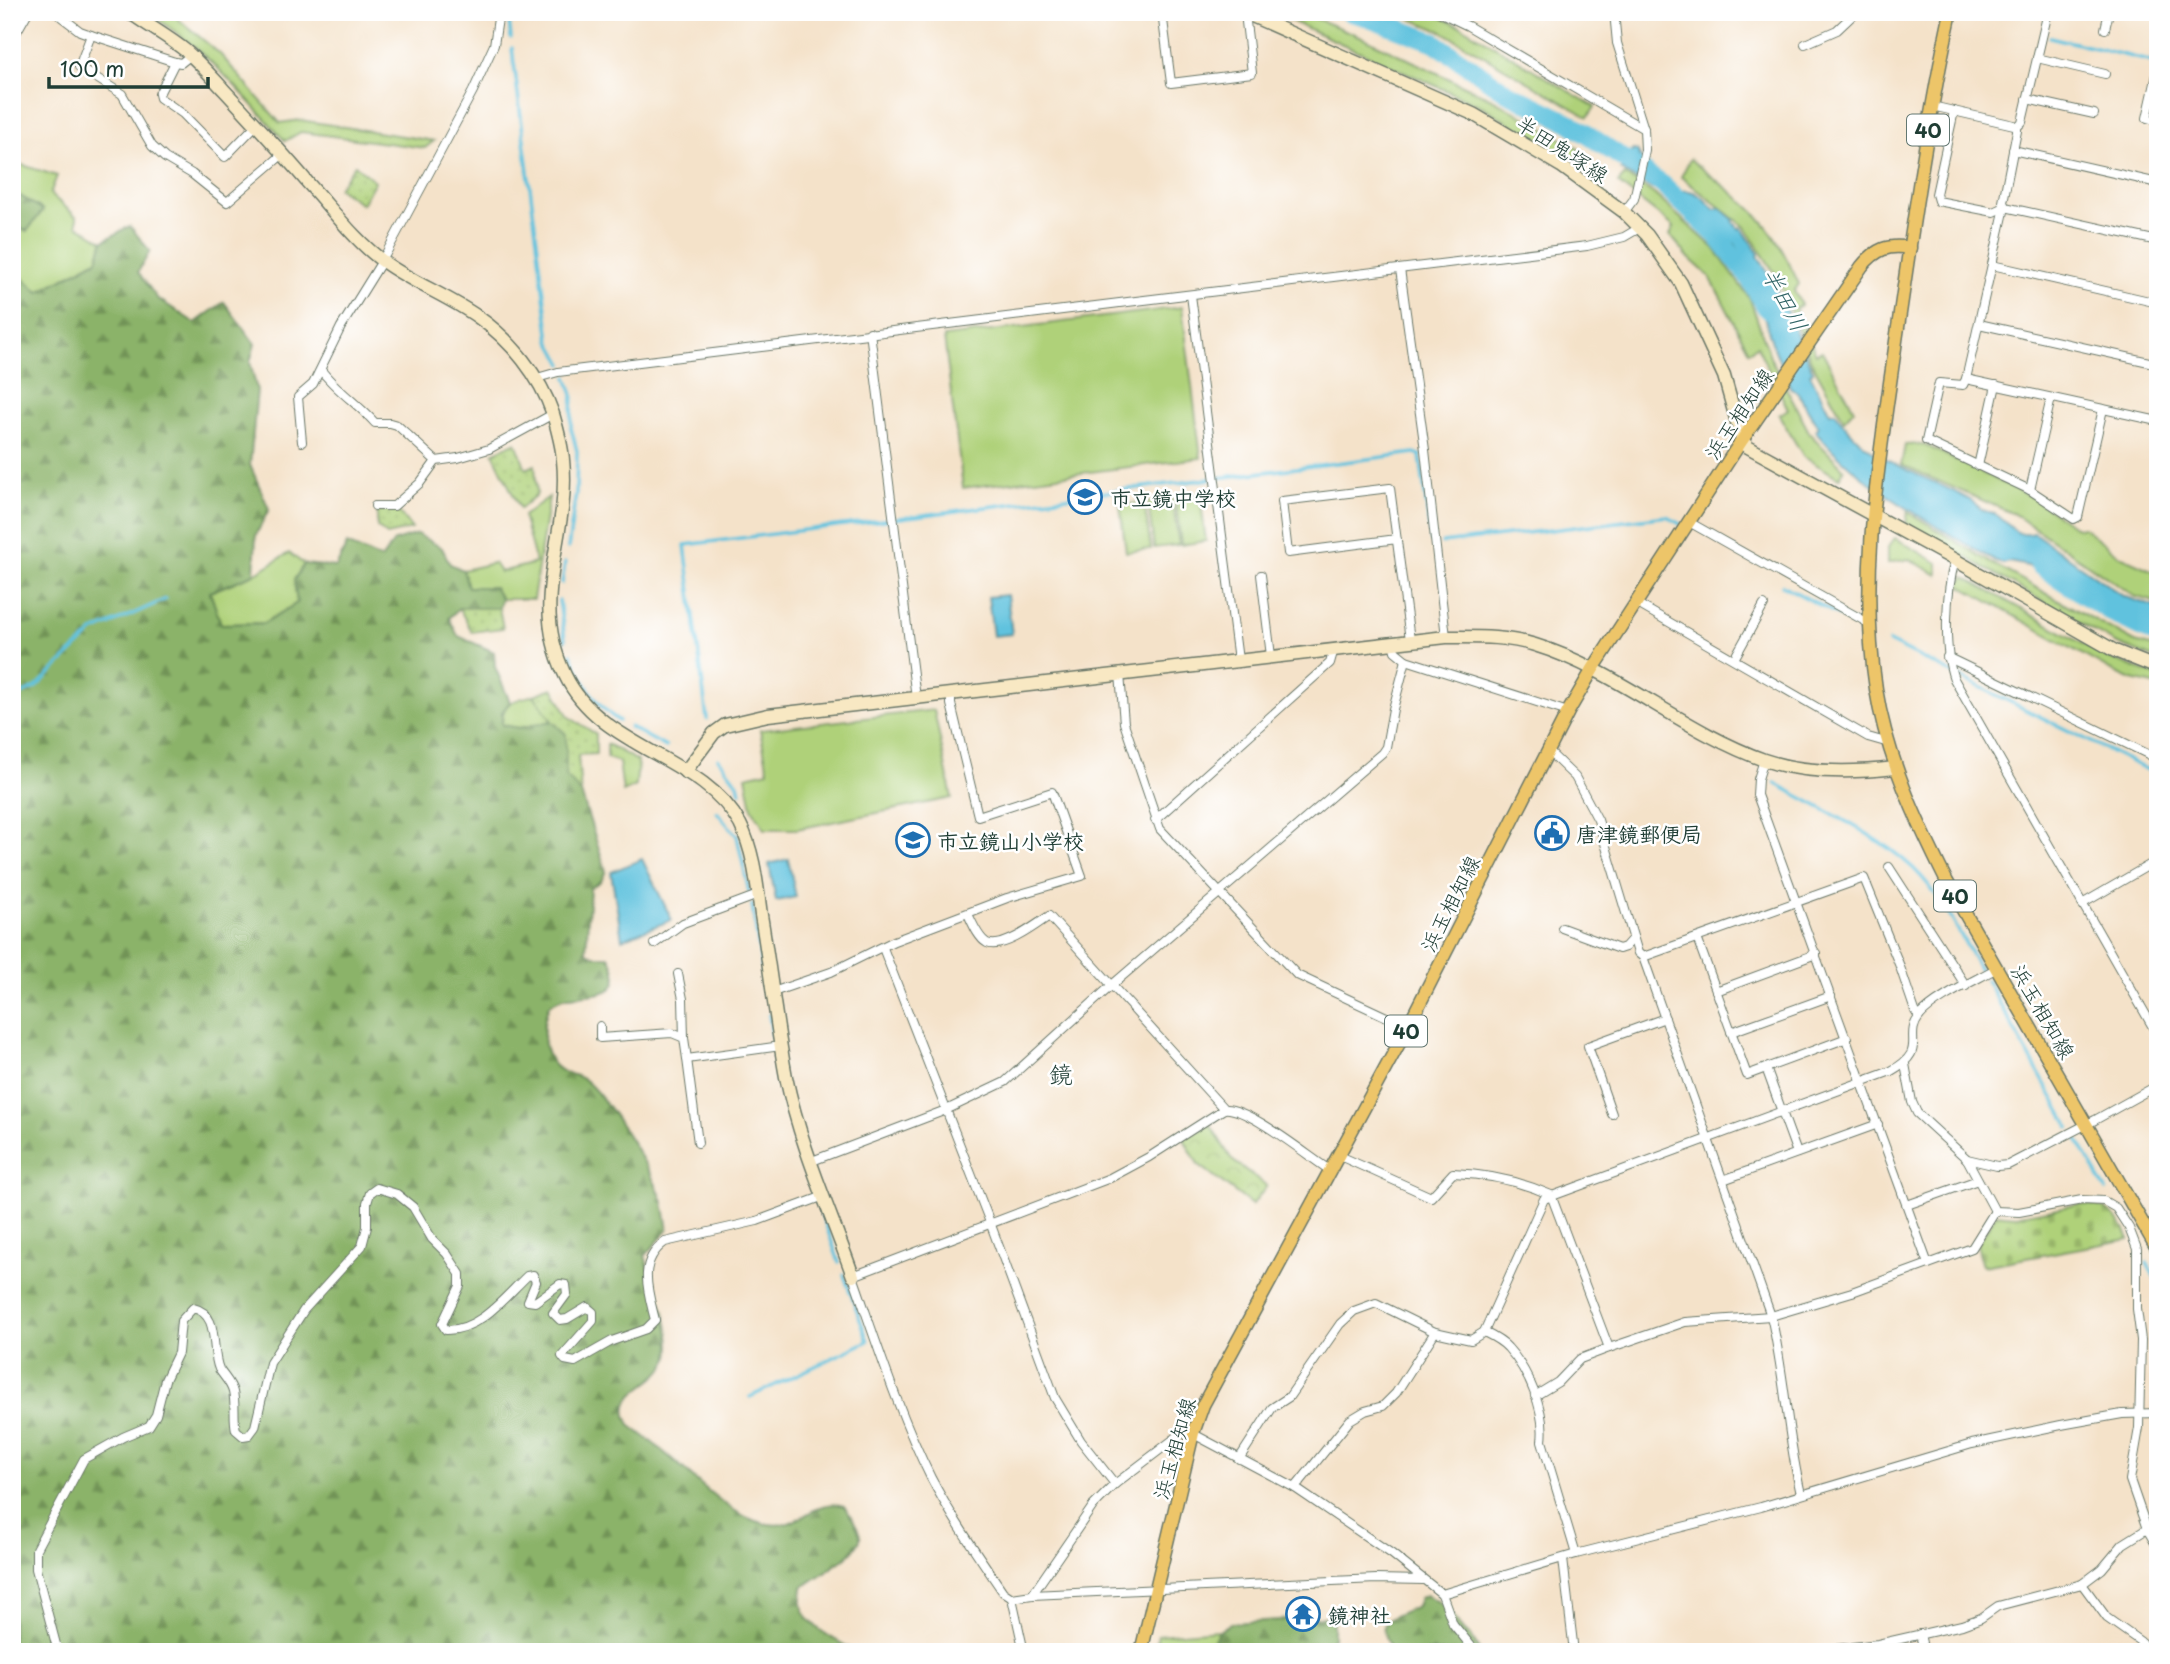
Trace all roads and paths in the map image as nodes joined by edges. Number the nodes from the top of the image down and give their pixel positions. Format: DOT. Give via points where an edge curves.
graph roads {
  1 [pos="28,12"];
  2 [pos="55,12"];
  3 [pos="125,12"];
  4 [pos="499,12"];
  5 [pos="1162,12"];
  6 [pos="1439,12"];
  7 [pos="1614,12"];
  8 [pos="1856,12"];
  9 [pos="1951,12"];
  10 [pos="2048,12"];
  11 [pos="2109,12"];
  12 [pos="1246,13"];
  13 [pos="2105,29"];
  14 [pos="12,33"];
  15 [pos="91,35"];
  16 [pos="1805,44"];
  17 [pos="191,55"];
  18 [pos="2037,58"];
  19 [pos="175,62"];
  20 [pos="2158,70"];
  21 [pos="2105,74"];
  22 [pos="2027,99"];
  23 [pos="1932,106"];
  24 [pos="1954,111"];
  25 [pos="2094,114"];
  26 [pos="2158,121"];
  27 [pos="256,125"];
  28 [pos="2017,127"];
  29 [pos="1644,129"];
  30 [pos="2013,150"];
  31 [pos="283,154"];
  32 [pos="2158,183"];
  33 [pos="2004,207"];
  34 [pos="1623,212"];
  35 [pos="1641,227"];
  36 [pos="2158,241"];
  37 [pos="1910,248"];
  38 [pos="382,261"];
  39 [pos="1992,265"];
  40 [pos="1400,270"];
  41 [pos="1191,295"];
  42 [pos="2158,303"];
  43 [pos="1979,324"];
  44 [pos="870,332"];
  45 [pos="2158,364"];
  46 [pos="321,370"];
  47 [pos="537,378"];
  48 [pos="1966,379"];
  49 [pos="1996,385"];
  50 [pos="2051,398"];
  51 [pos="2103,409"];
  52 [pos="553,414"];
  53 [pos="2158,421"];
  54 [pos="1742,440"];
  55 [pos="302,442"];
  56 [pos="436,461"];
  57 [pos="1978,466"];
  58 [pos="2030,489"];
  59 [pos="375,506"];
  60 [pos="1874,510"];
  61 [pos="1689,522"];
  62 [pos="1397,539"];
  63 [pos="1955,559"];
  64 [pos="1261,575"];
  65 [pos="1636,603"];
  66 [pos="1764,605"];
  67 [pos="1870,624"];
  68 [pos="1446,637"];
  69 [pos="1410,640"];
  70 [pos="1393,642"];
  71 [pos="1334,649"];
  72 [pos="1272,656"];
  73 [pos="1947,657"];
  74 [pos="1734,659"];
  75 [pos="1238,660"];
  76 [pos="1406,660"];
  77 [pos="2158,668"];
  78 [pos="1593,669"];
  79 [pos="1120,674"];
  80 [pos="951,694"];
  81 [pos="916,698"];
  82 [pos="1568,712"];
  83 [pos="1889,743"];
  84 [pos="1548,751"];
  85 [pos="2158,759"];
  86 [pos="1764,760"];
  87 [pos="1895,768"];
  88 [pos="685,772"];
  89 [pos="1155,820"];
  90 [pos="2158,860"];
  91 [pos="1889,867"];
  92 [pos="1219,892"];
  93 [pos="758,895"];
  94 [pos="1798,902"];
  95 [pos="2082,904"];
  96 [pos="968,914"];
  97 [pos="1562,928"];
  98 [pos="1633,938"];
  99 [pos="1697,938"];
  100 [pos="654,944"];
  101 [pos="883,948"];
  102 [pos="1816,954"];
  103 [pos="1643,957"];
  104 [pos="1997,968"];
  105 [pos="677,974"];
  106 [pos="1112,985"];
  107 [pos="1966,986"];
  108 [pos="1716,991"];
  109 [pos="773,992"];
  110 [pos="1831,996"];
  111 [pos="1919,1017"];
  112 [pos="1665,1018"];
  113 [pos="600,1026"];
  114 [pos="1408,1027"];
  115 [pos="1731,1032"];
  116 [pos="2158,1036"];
  117 [pos="684,1038"];
  118 [pos="1847,1038"];
  119 [pos="781,1046"];
  120 [pos="687,1059"];
  121 [pos="1905,1063"];
  122 [pos="1766,1068"];
  123 [pos="1862,1082"];
  124 [pos="2158,1085"];
  125 [pos="1224,1109"];
  126 [pos="946,1110"];
  127 [pos="1782,1111"];
  128 [pos="1612,1114"];
  129 [pos="2086,1123"];
  130 [pos="1878,1124"];
  131 [pos="1708,1139"];
  132 [pos="698,1143"];
  133 [pos="1797,1153"];
  134 [pos="1339,1156"];
  135 [pos="1968,1159"];
  136 [pos="812,1161"];
  137 [pos="1331,1171"];
  138 [pos="1723,1180"];
  139 [pos="1978,1180"];
  140 [pos="1550,1195"];
  141 [pos="824,1196"];
  142 [pos="1907,1205"];
  143 [pos="1995,1210"];
  144 [pos="991,1225"];
  145 [pos="2158,1250"];
  146 [pos="1928,1264"];
  147 [pos="853,1276"];
  148 [pos="1772,1316"];
  149 [pos="1436,1332"];
  150 [pos="1484,1332"];
  151 [pos="1609,1348"];
  152 [pos="1535,1396"];
  153 [pos="2139,1412"];
  154 [pos="2158,1413"];
  155 [pos="1193,1433"];
  156 [pos="1239,1459"];
  157 [pos="1115,1484"];
  158 [pos="1295,1488"];
  159 [pos="1801,1494"];
  160 [pos="2152,1532"];
  161 [pos="2158,1548"];
  162 [pos="1576,1554"];
  163 [pos="1563,1559"];
  164 [pos="1423,1580"];
  165 [pos="2082,1584"];
  166 [pos="1156,1590"];
  167 [pos="1442,1594"];
  168 [pos="1032,1595"];
  169 [pos="1012,1598"];
  170 [pos="1920,1634"];
  171 [pos="58,1652"];
  172 [pos="1024,1652"];
  173 [pos="1141,1652"];
  174 [pos="1476,1652"];
  175 [pos="1574,1652"];
  176 [pos="1810,1652"];
  177 [pos="1924,1652"];
  178 [pos="2148,1652"];
  1 -- 14 [label="street"];
  2 -- 15 [label="street"];
  3 -- 17 [label="street"];
  4 -- 38 [label="street" via="494,45 473,92"];
  5 -- 12 [label="street" via="1171,83 1252,74"];
  6 -- 29 [label="street"];
  7 -- 29 [label="street" via="1617,43"];
  8 -- 16 [label="street" via="1837,30"];
  9 -- 23 [label="main road, 浜玉相知線 / 40"];
  10 -- 18 [label="street"];
  11 -- 13 [label="street"];
  12 -- 34 [label="street, 半田鬼塚線" via="1473,114 1561,166"];
  15 -- 19 [label="street"];
  15 -- 31 [label="street" via="79,67 122,94 152,146 165,158 227,202"];
  17 -- 19 [label="street"];
  17 -- 27 [label="street"];
  18 -- 21 [label="street"];
  18 -- 22 [label="street"];
  19 -- 27 [label="street" via="160,98 183,114 225,157"];
  20 -- 26 [label="street" via="2147,118"];
  22 -- 25 [label="street"];
  22 -- 28 [label="street"];
  23 -- 24 [label="street"];
  23 -- 37 [label="main road, 浜玉相知線 / 40"];
  24 -- 28 [label="street"];
  24 -- 33 [label="street" via="1938,201 1994,212"];
  27 -- 31 [label="street"];
  28 -- 30 [label="street"];
  29 -- 34 [label="street" via="1645,150 1634,199"];
  30 -- 32 [label="street"];
  30 -- 33 [label="street"];
  31 -- 38 [label="street"];
  33 -- 36 [label="street"];
  33 -- 39 [label="street"];
  34 -- 35 [label="street, 半田鬼塚線"];
  35 -- 40 [label="street" via="1624,237 1587,246"];
  35 -- 54 [label="street, 半田鬼塚線" via="1681,283 1724,376"];
  37 -- 54 [label="main road, 浜玉相知線 / 40" via="1895,245 1870,256"];
  37 -- 60 [label="main road, 浜玉相知線 / 40"];
  38 -- 46 [label="street" via="341,327"];
  38 -- 47 [label="street" via="479,318"];
  39 -- 42 [label="street"];
  39 -- 43 [label="street"];
  40 -- 41 [label="street"];
  40 -- 68 [label="street"];
  41 -- 44 [label="street"];
  41 -- 75 [label="street"];
  43 -- 45 [label="street"];
  43 -- 48 [label="street"];
  44 -- 47 [label="street"];
  44 -- 81 [label="street"];
  46 -- 55 [label="street" via="298,397"];
  46 -- 56 [label="street" via="375,423 397,425"];
  47 -- 52 [label="street"];
  48 -- 49 [label="street"];
  48 -- 57 [label="street" via="1963,386 1940,383 1926,441"];
  49 -- 50 [label="street"];
  49 -- 57 [label="street"];
  50 -- 51 [label="street"];
  50 -- 58 [label="street"];
  51 -- 53 [label="street"];
  51 -- 58 [label="street" via="2078,517 2074,519"];
  52 -- 56 [label="street" via="489,449"];
  52 -- 88 [label="street" via="564,459 549,590 555,649 581,701 608,726"];
  54 -- 60 [label="street"];
  54 -- 61 [label="main road, 浜玉相知線 / 40"];
  56 -- 59 [label="street" via="394,506"];
  57 -- 58 [label="street"];
  60 -- 63 [label="street"];
  60 -- 67 [label="main road, 浜玉相知線 / 40" via="1868,572"];
  61 -- 65 [label="main road, 浜玉相知線 / 40"];
  61 -- 67 [label="street"];
  62 -- 62 [label="street" via="1390,488 1282,501 1288,552"];
  62 -- 69 [label="street"];
  63 -- 73 [label="street" via="1949,579"];
  63 -- 77 [label="street" via="2115,651"];
  64 -- 72 [label="street"];
  65 -- 74 [label="street"];
  65 -- 78 [label="main road, 浜玉相知線 / 40"];
  66 -- 74 [label="street"];
  67 -- 83 [label="main road, 浜玉相知線 / 40" via="1876,689"];
  68 -- 69 [label="street"];
  68 -- 78 [label="street" via="1505,638 1534,644"];
  69 -- 70 [label="street"];
  70 -- 71 [label="street"];
  70 -- 76 [label="street" via="1395,651"];
  71 -- 72 [label="street"];
  71 -- 89 [label="street" via="1330,663"];
  72 -- 75 [label="street"];
  73 -- 85 [label="street"];
  73 -- 95 [label="street" via="1954,679"];
  74 -- 83 [label="street" via="1868,737"];
  75 -- 79 [label="street"];
  76 -- 82 [label="street"];
  76 -- 92 [label="street" via="1382,753"];
  78 -- 82 [label="main road, 浜玉相知線 / 40"];
  78 -- 86 [label="street" via="1715,738"];
  79 -- 80 [label="street"];
  79 -- 89 [label="street" via="1124,723"];
  80 -- 81 [label="street"];
  80 -- 96 [label="street" via="978,816 1052,792 1082,876"];
  81 -- 88 [label="street" via="768,715 725,725"];
  82 -- 84 [label="main road, 浜玉相知線 / 40"];
  83 -- 87 [label="main road, 浜玉相知線 / 40"];
  84 -- 98 [label="street" via="1575,777 1598,820"];
  84 -- 114 [label="main road, 浜玉相知線 / 40"];
  86 -- 87 [label="street" via="1827,771"];
  86 -- 94 [label="street" via="1757,795"];
  87 -- 104 [label="main road, 浜玉相知線 / 40" via="1934,858"];
  88 -- 93 [label="street" via="734,814 750,849"];
  89 -- 92 [label="street"];
  90 -- 95 [label="street"];
  91 -- 107 [label="street"];
  92 -- 106 [label="street"];
  92 -- 114 [label="street" via="1297,975"];
  93 -- 100 [label="street" via="683,923"];
  93 -- 109 [label="street"];
  94 -- 99 [label="street"];
  94 -- 102 [label="street"];
  94 -- 111 [label="street" via="1864,878"];
  95 -- 116 [label="street"];
  96 -- 101 [label="street"];
  96 -- 106 [label="street" via="983,939 996,944 1023,934 1049,916"];
  97 -- 98 [label="street" via="1619,949"];
  98 -- 103 [label="street"];
  99 -- 103 [label="street"];
  99 -- 108 [label="street"];
  101 -- 109 [label="street"];
  101 -- 126 [label="street"];
  102 -- 108 [label="street"];
  102 -- 110 [label="street"];
  103 -- 112 [label="street"];
  104 -- 107 [label="street"];
  104 -- 129 [label="main road, 浜玉相知線 / 40"];
  105 -- 117 [label="street"];
  106 -- 125 [label="street"];
  106 -- 126 [label="street" via="1005,1082"];
  107 -- 111 [label="street"];
  108 -- 115 [label="street"];
  109 -- 119 [label="street"];
  110 -- 115 [label="street"];
  110 -- 118 [label="street"];
  111 -- 121 [label="street" via="1912,1054"];
  112 -- 128 [label="street" via="1588,1046"];
  112 -- 131 [label="street"];
  113 -- 117 [label="street" via="600,1038 672,1034"];
  114 -- 134 [label="main road, 浜玉相知線 / 40"];
  115 -- 122 [label="street" via="1747,1075"];
  117 -- 120 [label="street"];
  118 -- 122 [label="street"];
  118 -- 123 [label="street"];
  119 -- 120 [label="street"];
  119 -- 136 [label="street"];
  120 -- 132 [label="street"];
  121 -- 123 [label="street"];
  121 -- 135 [label="street" via="1917,1113"];
  122 -- 127 [label="street"];
  123 -- 127 [label="street"];
  123 -- 130 [label="street"];
  124 -- 129 [label="street"];
  125 -- 137 [label="street" via="1248,1115"];
  125 -- 144 [label="street" via="1110,1178"];
  126 -- 136 [label="street"];
  126 -- 144 [label="street"];
  127 -- 131 [label="street"];
  127 -- 133 [label="street"];
  129 -- 135 [label="street" via="2008,1165"];
  129 -- 145 [label="main road, 浜玉相知線 / 40"];
  130 -- 133 [label="street"];
  130 -- 142 [label="street"];
  131 -- 138 [label="street"];
  131 -- 140 [label="street"];
  133 -- 138 [label="street"];
  134 -- 137 [label="main road, 浜玉相知線 / 40"];
  134 -- 140 [label="street" via="1431,1197 1453,1173 1482,1174"];
  135 -- 139 [label="street"];
  136 -- 141 [label="street"];
  137 -- 155 [label="main road, 浜玉相知線 / 40" via="1203,1405"];
  138 -- 148 [label="street"];
  139 -- 142 [label="street"];
  139 -- 143 [label="street"];
  140 -- 150 [label="street" via="1544,1199"];
  140 -- 151 [label="street"];
  141 -- 147 [label="street"];
  141 -- 171 [label="street" via="757,1221 665,1242 655,1250 646,1270 655,1321 575,1362 562,1356 593,1321 593,1312 587,1307 560,1320 553,1313 567,1294 566,1285 560,1284 535,1302 528,1301 536,1282 533,1275 468,1327 446,1330 442,1324 460,1286 460,1274 413,1207 397,1194 377,1188 367,1203 368,1227 362,1247 304,1310 270,1363 255,1427 249,1435 236,1430 233,1393 219,1368 208,1318 193,1308 181,1321 178,1353 149,1426 84,1460 36,1549 36,1569"];
  142 -- 146 [label="street"];
  143 -- 146 [label="street" via="1972,1248"];
  143 -- 153 [label="street" via="2019,1212 2082,1200 2104,1201 2116,1209 2137,1249"];
  144 -- 147 [label="street"];
  144 -- 157 [label="street" via="1055,1398"];
  146 -- 148 [label="street"];
  147 -- 169 [label="street" via="931,1477 966,1538"];
  148 -- 151 [label="street" via="1685,1322"];
  148 -- 159 [label="street"];
  149 -- 150 [label="street" via="1471,1340"];
  149 -- 156 [label="street" via="1376,1303 1354,1311 1289,1397 1272,1408"];
  149 -- 158 [label="street" via="1396,1393 1383,1406 1350,1420"];
  150 -- 152 [label="street" via="1506,1345"];
  151 -- 152 [label="street" via="1580,1359 1558,1382"];
  152 -- 162 [label="street" via="1542,1441"];
  153 -- 154 [label="street"];
  153 -- 159 [label="street" via="1972,1444"];
  153 -- 160 [label="street" via="2130,1480"];
  155 -- 156 [label="street"];
  155 -- 157 [label="street" via="1182,1431"];
  155 -- 166 [label="main road, 浜玉相知線 / 40"];
  156 -- 158 [label="street"];
  157 -- 168 [label="street" via="1093,1506"];
  158 -- 164 [label="street"];
  159 -- 162 [label="street"];
  160 -- 161 [label="street"];
  160 -- 165 [label="street" via="2123,1544"];
  162 -- 163 [label="street"];
  163 -- 167 [label="street"];
  163 -- 175 [label="street"];
  164 -- 166 [label="street"];
  164 -- 167 [label="street"];
  165 -- 170 [label="street" via="1998,1606 1962,1625"];
  165 -- 178 [label="street" via="2108,1618"];
  166 -- 168 [label="street"];
  166 -- 173 [label="main road, 浜玉相知線 / 40"];
  167 -- 174 [label="street" via="1453,1624"];
  168 -- 169 [label="street"];
  169 -- 172 [label="street"];
  170 -- 176 [label="street"];
  170 -- 177 [label="street"];
}
